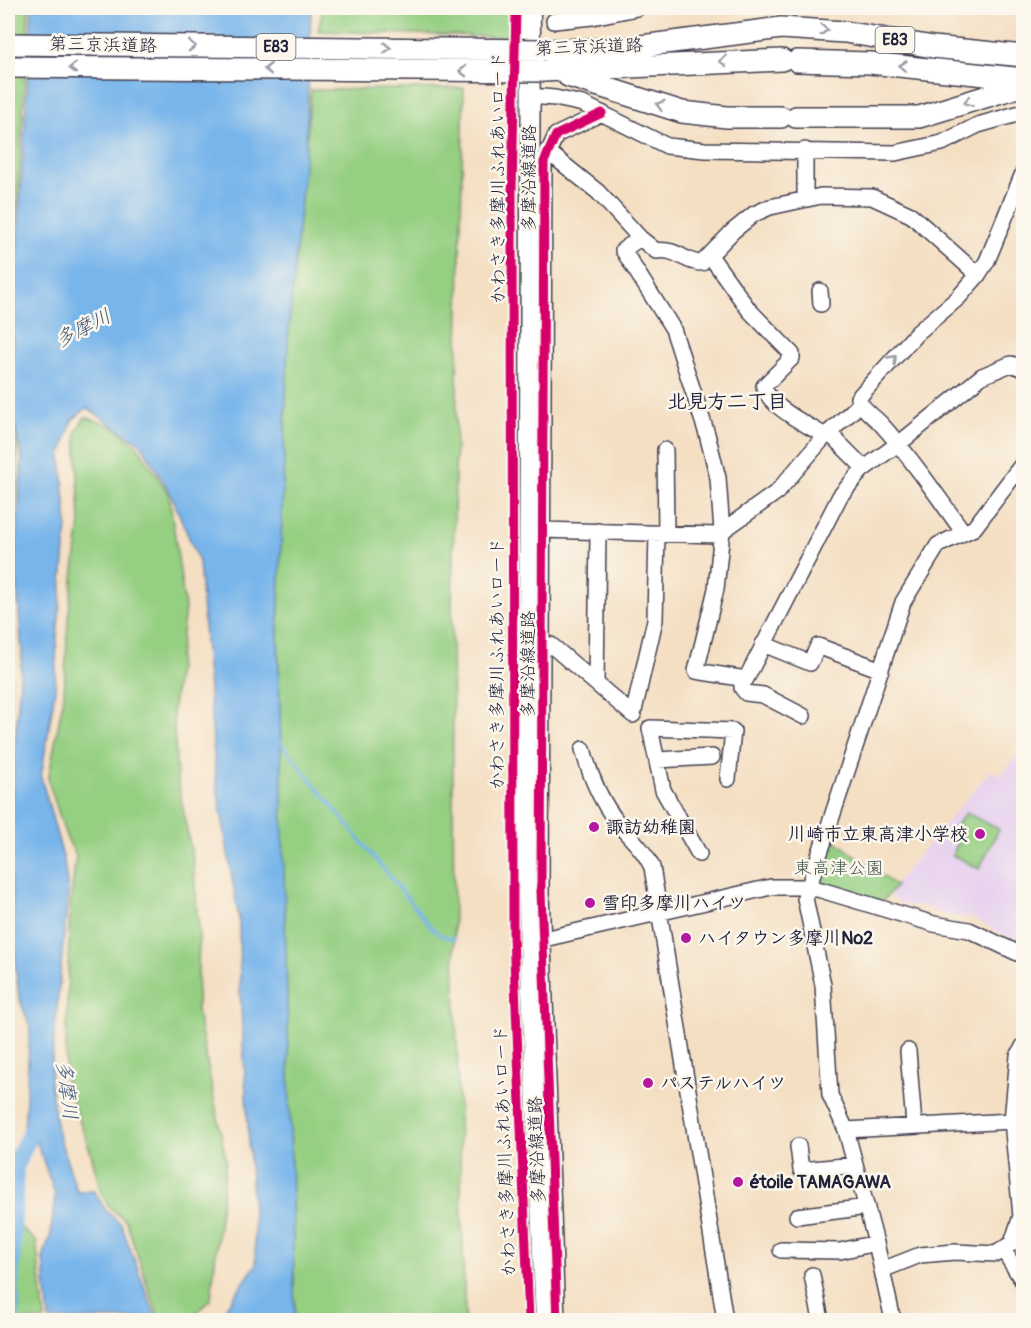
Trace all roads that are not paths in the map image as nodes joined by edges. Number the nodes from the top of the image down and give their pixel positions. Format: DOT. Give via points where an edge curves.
graph roads {
  1 [pos="531,8"];
  2 [pos="637,8"];
  3 [pos="554,21"];
  4 [pos="8,44"];
  5 [pos="1023,56"];
  6 [pos="8,67"];
  7 [pos="548,72"];
  8 [pos="1023,78"];
  9 [pos="1023,85"];
  10 [pos="530,96"];
  11 [pos="1023,112"];
  12 [pos="602,113"];
  13 [pos="805,150"];
  14 [pos="547,151"];
  15 [pos="1023,171"];
  16 [pos="805,198"];
  17 [pos="640,238"];
  18 [pos="711,257"];
  19 [pos="978,275"];
  20 [pos="1023,369"];
  21 [pos="860,404"];
  22 [pos="827,435"];
  23 [pos="897,443"];
  24 [pos="665,450"];
  25 [pos="1023,462"];
  26 [pos="864,468"];
  27 [pos="542,530"];
  28 [pos="598,531"];
  29 [pos="722,531"];
  30 [pos="662,533"];
  31 [pos="964,533"];
  32 [pos="763,644"];
  33 [pos="551,645"];
  34 [pos="881,670"];
  35 [pos="742,678"];
  36 [pos="596,683"];
  37 [pos="803,716"];
  38 [pos="583,749"];
  39 [pos="712,757"];
  40 [pos="657,760"];
  41 [pos="728,779"];
  42 [pos="699,854"];
  43 [pos="807,887"];
  44 [pos="658,915"];
  45 [pos="535,941"];
  46 [pos="1023,956"];
  47 [pos="1023,1045"];
  48 [pos="908,1051"];
  49 [pos="1012,1121"];
  50 [pos="914,1125"];
  51 [pos="846,1130"];
  52 [pos="798,1146"];
  53 [pos="855,1165"];
  54 [pos="867,1208"];
  55 [pos="797,1216"];
  56 [pos="876,1243"];
  57 [pos="780,1250"];
  58 [pos="1004,1251"];
  59 [pos="882,1270"];
  60 [pos="812,1275"];
  61 [pos="1023,1283"];
  62 [pos="545,1320"];
  63 [pos="557,1320"];
  64 [pos="725,1320"];
  65 [pos="821,1320"];
  66 [pos="893,1320"];
  1 -- 10 [label="main road, 多摩沿線道路"];
  2 -- 3 [label="street"];
  4 -- 5 [label="highway, 第三京浜道路 / E83, one-way, bridge" via="618,49 781,28 845,32 933,47"];
  7 -- 6 [label="highway, 第三京浜道路 / E83, one-way, bridge"];
  8 -- 7 [label="highway, 第三京浜道路 / E83, one-way" via="870,63 789,61 723,61"];
  9 -- 7 [label="highway, one-way" via="920,117 727,117 682,112"];
  10 -- 12 [label="street" via="583,104"];
  10 -- 45 [label="main road, 多摩沿線道路"];
  11 -- 13 [label="street" via="978,125 942,142 895,153"];
  12 -- 13 [label="street" via="667,146"];
  12 -- 14 [label="street" via="556,135"];
  13 -- 16 [label="street"];
  14 -- 17 [label="street" via="598,192"];
  14 -- 27 [label="street"];
  15 -- 19 [label="street"];
  16 -- 18 [label="street" via="754,214"];
  16 -- 19 [label="street" via="881,200 922,223"];
  17 -- 18 [label="street" via="656,251 670,249 696,263"];
  17 -- 29 [label="street" via="623,250 663,311 681,350 718,478"];
  18 -- 22 [label="street" via="749,310 792,354 764,386 765,394"];
  21 -- 19 [label="street, one-way" via="858,398 888,363 930,319 963,294"];
  20 -- 23 [label="street" via="1011,364 982,376"];
  21 -- 22 [label="street"];
  21 -- 23 [label="street"];
  22 -- 26 [label="street"];
  22 -- 29 [label="street" via="777,492"];
  23 -- 26 [label="street"];
  23 -- 31 [label="street"];
  24 -- 30 [label="street"];
  25 -- 31 [label="street" via="974,528"];
  26 -- 32 [label="street" via="840,496"];
  27 -- 28 [label="street"];
  27 -- 45 [label="street"];
  28 -- 30 [label="street"];
  28 -- 36 [label="street"];
  29 -- 30 [label="street" via="711,536"];
  29 -- 35 [label="street" via="716,589 695,669"];
  30 -- 36 [label="street" via="655,620 633,715"];
  31 -- 34 [label="street" via="938,545 903,602"];
  32 -- 34 [label="street" via="810,663 818,646"];
  32 -- 35 [label="street" via="746,679"];
  33 -- 36 [label="street"];
  34 -- 43 [label="street"];
  35 -- 37 [label="street" via="746,693 763,695"];
  38 -- 44 [label="street" via="591,780 617,822 649,860"];
  39 -- 40 [label="street"];
  40 -- 41 [label="street" via="650,728 733,731"];
  40 -- 42 [label="street" via="663,790"];
  43 -- 44 [label="street" via="771,887"];
  43 -- 46 [label="street" via="934,924 969,930"];
  43 -- 51 [label="street" via="805,898 823,985 830,1095"];
  44 -- 45 [label="street"];
  44 -- 64 [label="street"];
  45 -- 62 [label="main road, 多摩沿線道路"];
  45 -- 63 [label="street"];
  47 -- 49 [label="street" via="1018,1056"];
  48 -- 50 [label="street"];
  49 -- 50 [label="street"];
  49 -- 58 [label="street" via="1021,1216 1016,1235"];
  50 -- 51 [label="street"];
  51 -- 53 [label="street"];
  52 -- 53 [label="street" via="801,1170"];
  53 -- 54 [label="street"];
  54 -- 55 [label="street"];
  54 -- 56 [label="street"];
  56 -- 57 [label="street" via="840,1251"];
  56 -- 59 [label="street"];
  58 -- 59 [label="street" via="920,1255"];
  58 -- 61 [label="street"];
  59 -- 66 [label="street"];
  60 -- 65 [label="street"];
}
